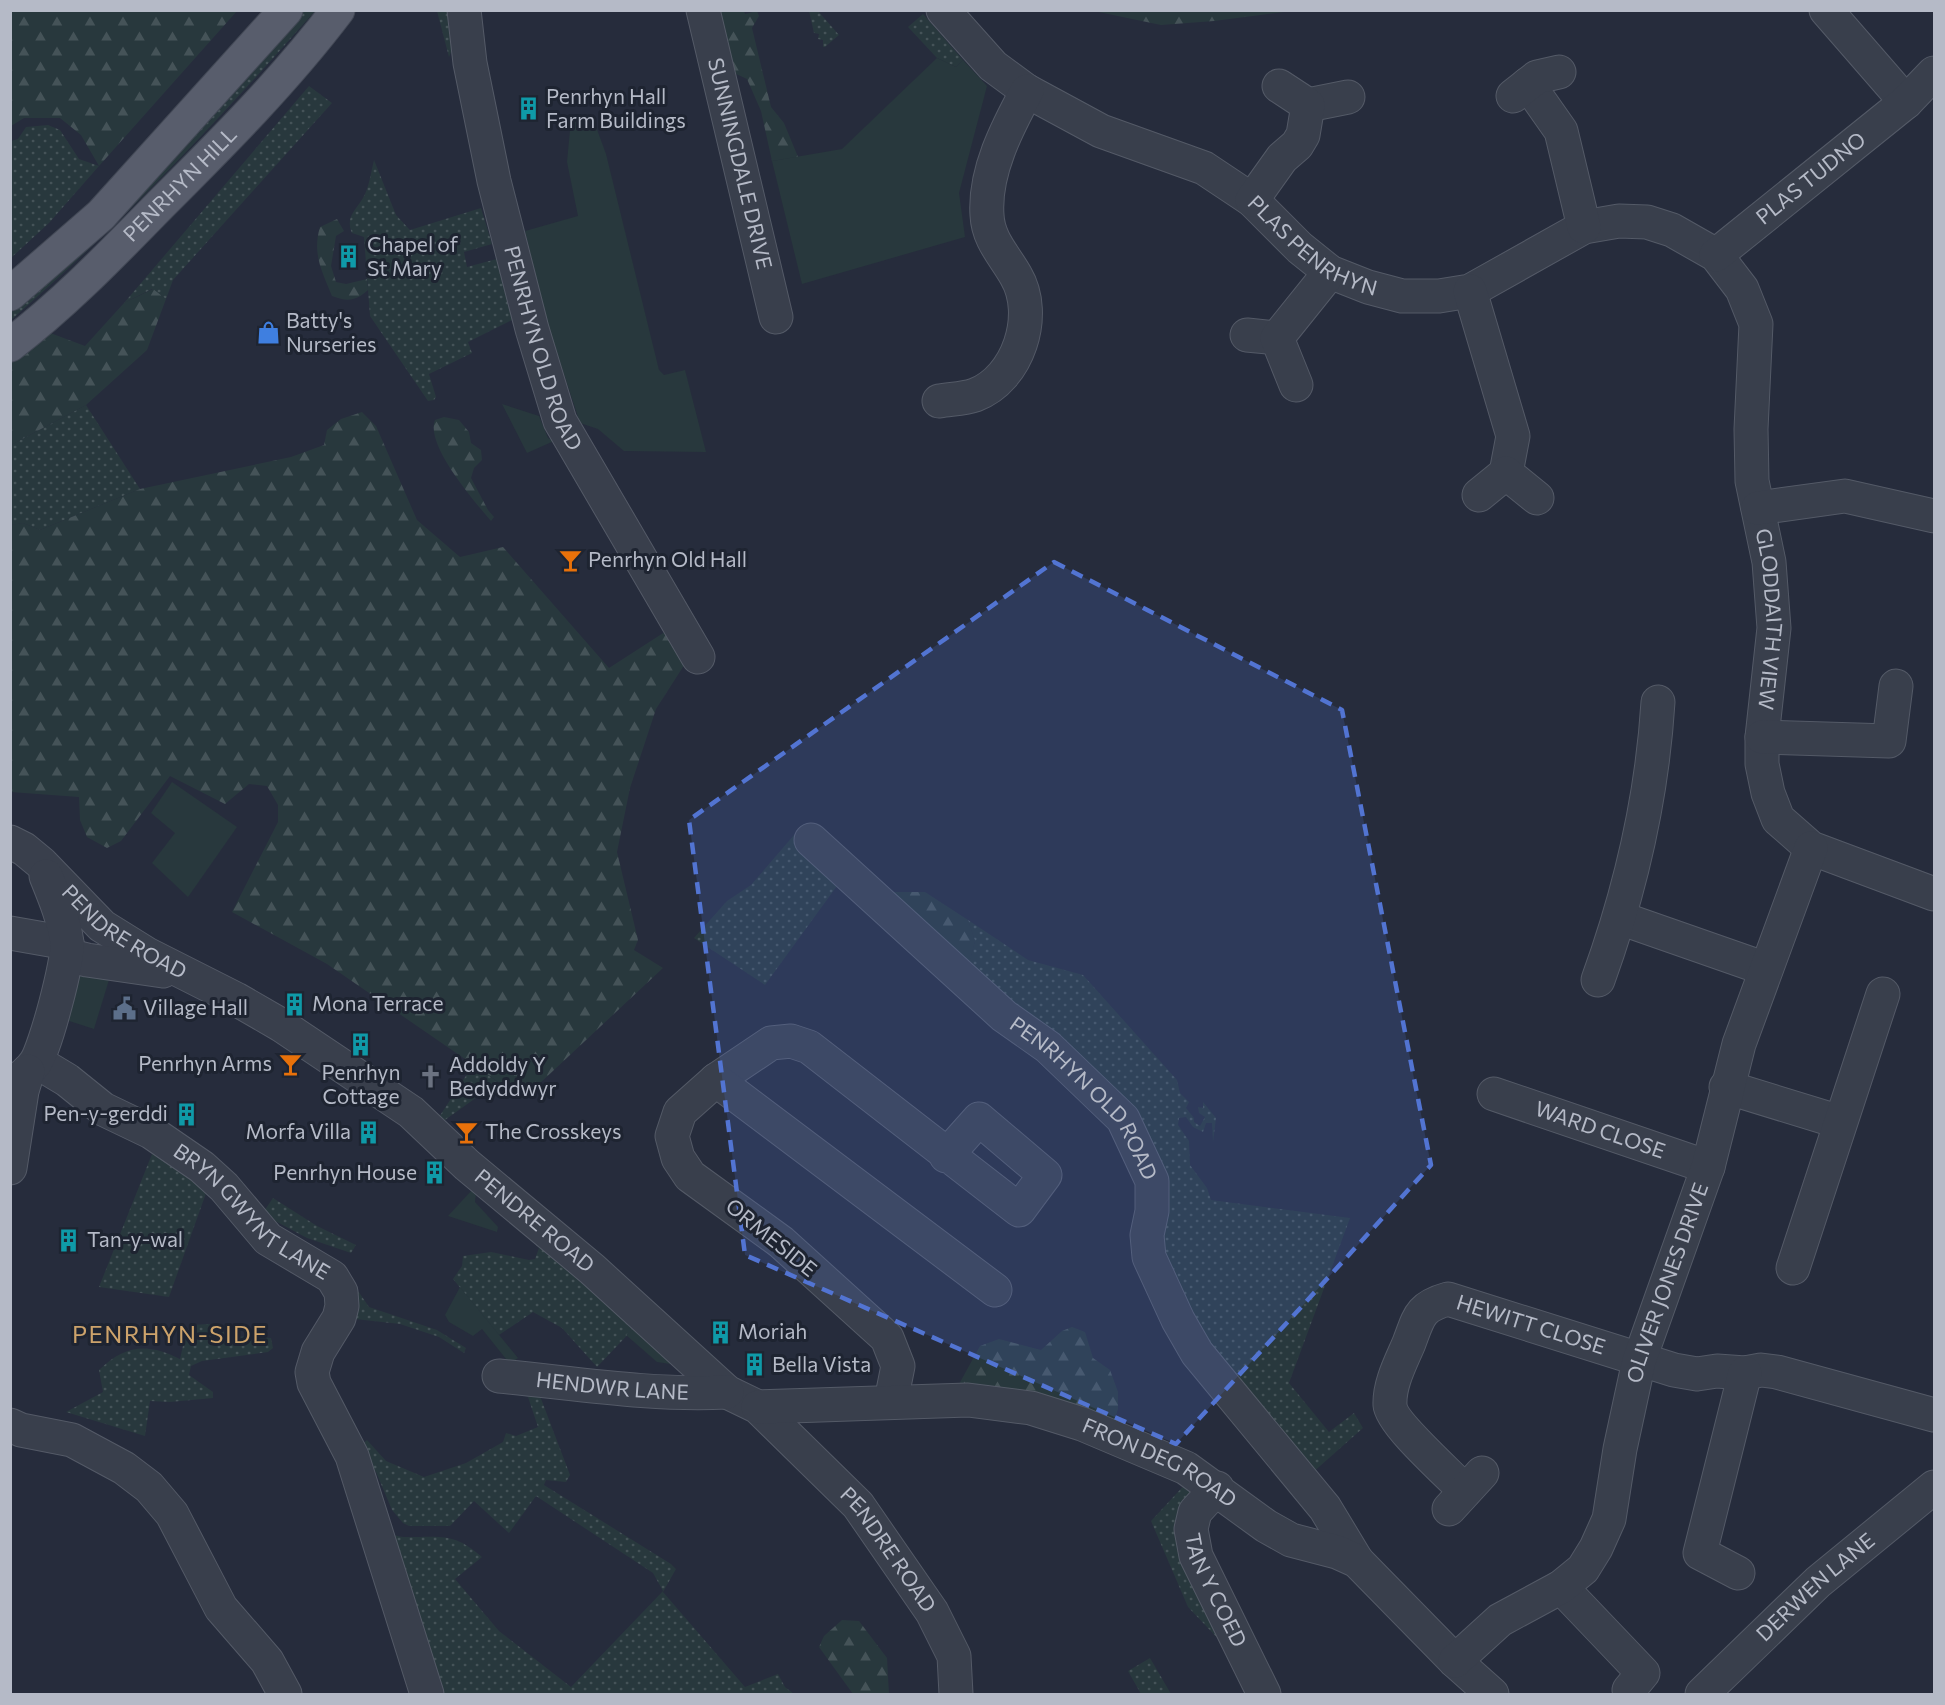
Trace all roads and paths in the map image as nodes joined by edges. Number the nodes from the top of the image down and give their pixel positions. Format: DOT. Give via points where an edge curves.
graph roads {
  1 [pos="286,10"];
  2 [pos="338,10"];
  3 [pos="464,10"];
  4 [pos="703,10"];
  5 [pos="943,10"];
  6 [pos="1826,10"];
  7 [pos="1559,72"];
  8 [pos="1935,73"];
  9 [pos="1279,86"];
  10 [pos="1027,91"];
  11 [pos="1348,97"];
  12 [pos="1906,102"];
  13 [pos="1308,105"];
  14 [pos="1252,200"];
  15 [pos="1584,227"];
  16 [pos="1716,255"];
  17 [pos="1330,272"];
  18 [pos="1470,291"];
  19 [pos="10,294"];
  20 [pos="776,317"];
  21 [pos="10,345"];
  22 [pos="1296,385"];
  23 [pos="939,401"];
  24 [pos="1506,473"];
  25 [pos="1479,495"];
  26 [pos="1537,498"];
  27 [pos="1758,508"];
  28 [pos="1935,516"];
  29 [pos="698,657"];
  30 [pos="1896,686"];
  31 [pos="1658,702"];
  32 [pos="1762,737"];
  33 [pos="811,840"];
  34 [pos="10,842"];
  35 [pos="1811,848"];
  36 [pos="41,863"];
  37 [pos="1935,894"];
  38 [pos="1620,918"];
  39 [pos="10,933"];
  40 [pos="67,949"];
  41 [pos="1766,969"];
  42 [pos="183,974"];
  43 [pos="1598,980"];
  44 [pos="1883,994"];
  45 [pos="25,1072"];
  46 [pos="716,1080"];
  47 [pos="1726,1088"];
  48 [pos="1494,1094"];
  49 [pos="1840,1122"];
  50 [pos="946,1156"];
  51 [pos="1708,1167"];
  52 [pos="10,1168"];
  53 [pos="1793,1268"];
  54 [pos="995,1290"];
  55 [pos="1640,1361"];
  56 [pos="1745,1373"];
  57 [pos="499,1376"];
  58 [pos="727,1392"];
  59 [pos="891,1401"];
  60 [pos="758,1407"];
  61 [pos="1935,1415"];
  62 [pos="10,1425"];
  63 [pos="1935,1487"];
  64 [pos="1217,1488"];
  65 [pos="1465,1491"];
  66 [pos="1318,1500"];
  67 [pos="1307,1544"];
  68 [pos="1357,1561"];
  69 [pos="1738,1573"];
  70 [pos="1561,1587"];
  71 [pos="1455,1661"];
  72 [pos="1644,1674"];
  73 [pos="285,1695"];
  74 [pos="427,1695"];
  75 [pos="957,1695"];
  76 [pos="1264,1695"];
  77 [pos="1492,1695"];
  78 [pos="1702,1695"];
  1 -- 19 [label="main road, PENRHYN HILL" via="101,215"];
  2 -- 21 [label="main road, PENRHYN HILL" via="309,48 196,170 92,274"];
  3 -- 29 [label="street, PENRHYN OLD ROAD" via="470,63 494,181 560,421"];
  4 -- 20 [label="street, SUNNINGDALE DRIVE"];
  5 -- 10 [label="street, PLAS PENRHYN" via="993,66"];
  6 -- 12 [label="street"];
  7 -- 15 [label="street" via="1537,76 1521,90 1562,130"];
  8 -- 12 [label="street, PLAS TUDNO"];
  9 -- 13 [label="street"];
  10 -- 14 [label="street, PLAS PENRHYN" via="1101,131 1204,168"];
  10 -- 23 [label="street" via="1006,129 991,178 986,216 997,250 1017,277 1027,308 1021,346 1002,377 975,394"];
  11 -- 13 [label="street"];
  12 -- 16 [label="street, PLAS TUDNO"];
  13 -- 14 [label="street" via="1303,135 1281,158"];
  14 -- 17 [label="street, PLAS PENRHYN" via="1300,249"];
  15 -- 16 [label="street, PLAS PENRHYN" via="1619,221 1647,222 1672,230"];
  15 -- 18 [label="street, PLAS PENRHYN"];
  16 -- 27 [label="street, GLODDAITH VIEW" via="1742,289 1756,324 1750,429 1752,481"];
  17 -- 18 [label="street, PLAS PENRHYN" via="1402,296"];
  17 -- 22 [label="street" via="1262,336"];
  18 -- 24 [label="street" via="1513,436"];
  24 -- 25 [label="street"];
  24 -- 26 [label="street"];
  27 -- 28 [label="street" via="1845,496"];
  27 -- 32 [label="street, GLODDAITH VIEW" via="1769,562 1774,628"];
  30 -- 32 [label="street" via="1889,741"];
  31 -- 38 [label="street" via="1648,805"];
  32 -- 35 [label="street, GLODDAITH VIEW" via="1762,764 1778,819"];
  33 -- 66 [label="street, PENRHYN OLD ROAD" via="986,1001 1047,1047 1123,1119 1152,1181 1152,1211 1146,1235 1149,1257 1178,1320 1197,1353"];
  34 -- 36 [label="street, PENDRE ROAD"];
  35 -- 37 [label="street, GLODDAITH VIEW"];
  35 -- 41 [label="street, OLIVER JONES DRIVE"];
  36 -- 40 [label="street" via="59,907"];
  36 -- 42 [label="street, PENDRE ROAD" via="102,926"];
  38 -- 41 [label="street"];
  38 -- 43 [label="street"];
  39 -- 40 [label="street"];
  40 -- 42 [label="street" via="87,960"];
  40 -- 45 [label="street" via="67,963"];
  41 -- 47 [label="street, OLIVER JONES DRIVE"];
  42 -- 58 [label="street, PENDRE ROAD" via="281,1025 411,1112"];
  44 -- 49 [label="street"];
  45 -- 52 [label="street"];
  45 -- 74 [label="street, BRYN GWYNT LANE" via="67,1080 104,1109 151,1132 224,1187 268,1239 324,1271 336,1284 342,1306 318,1352 312,1372 314,1383 352,1456"];
  46 -- 50 [label="street, ORMESIDE" via="771,1043 791,1041 809,1047"];
  46 -- 54 [label="street"];
  46 -- 59 [label="street, ORMESIDE" via="680,1112 672,1136 678,1158 690,1176 781,1242 887,1338 898,1366"];
  47 -- 49 [label="street"];
  47 -- 51 [label="street, OLIVER JONES DRIVE"];
  48 -- 51 [label="street, WARD CLOSE"];
  49 -- 53 [label="street"];
  51 -- 55 [label="street, OLIVER JONES DRIVE"];
  55 -- 56 [label="street" via="1697,1374"];
  55 -- 65 [label="street, HEWITT CLOSE" via="1467,1304 1448,1299 1429,1304 1419,1318 1391,1389 1390,1407 1404,1429"];
  55 -- 70 [label="street, OLIVER JONES DRIVE" via="1628,1406 1609,1519 1583,1569"];
  56 -- 61 [label="street" via="1777,1372"];
  56 -- 69 [label="street" via="1700,1553"];
  57 -- 58 [label="street, HENDWR LANE" via="575,1385 704,1394"];
  58 -- 60 [label="street, PENDRE ROAD"];
  59 -- 60 [label="street, FRON DEG ROAD"];
  59 -- 64 [label="street, FRON DEG ROAD" via="968,1400 1031,1408 1131,1443 1186,1468"];
  60 -- 75 [label="street, PENDRE ROAD" via="858,1505 932,1612 954,1656"];
  62 -- 73 [label="street" via="72,1440 124,1468 149,1487 172,1514 221,1608 267,1661"];
  63 -- 78 [label="street, DERWEN LANE" via="1818,1582"];
  64 -- 67 [label="street, FRON DEG ROAD" via="1266,1526"];
  64 -- 76 [label="street, TAN Y COED" via="1195,1512 1191,1529 1196,1556"];
  66 -- 67 [label="street" via="1320,1533"];
  66 -- 68 [label="street, PENRHYN OLD ROAD"];
  67 -- 68 [label="street, FRON DEG ROAD"];
  68 -- 71 [label="street, FRON DEG ROAD"];
  70 -- 71 [label="street, OLIVER JONES DRIVE" via="1500,1620"];
  70 -- 72 [label="street"];
  71 -- 77 [label="street, FRON DEG ROAD"];
}
